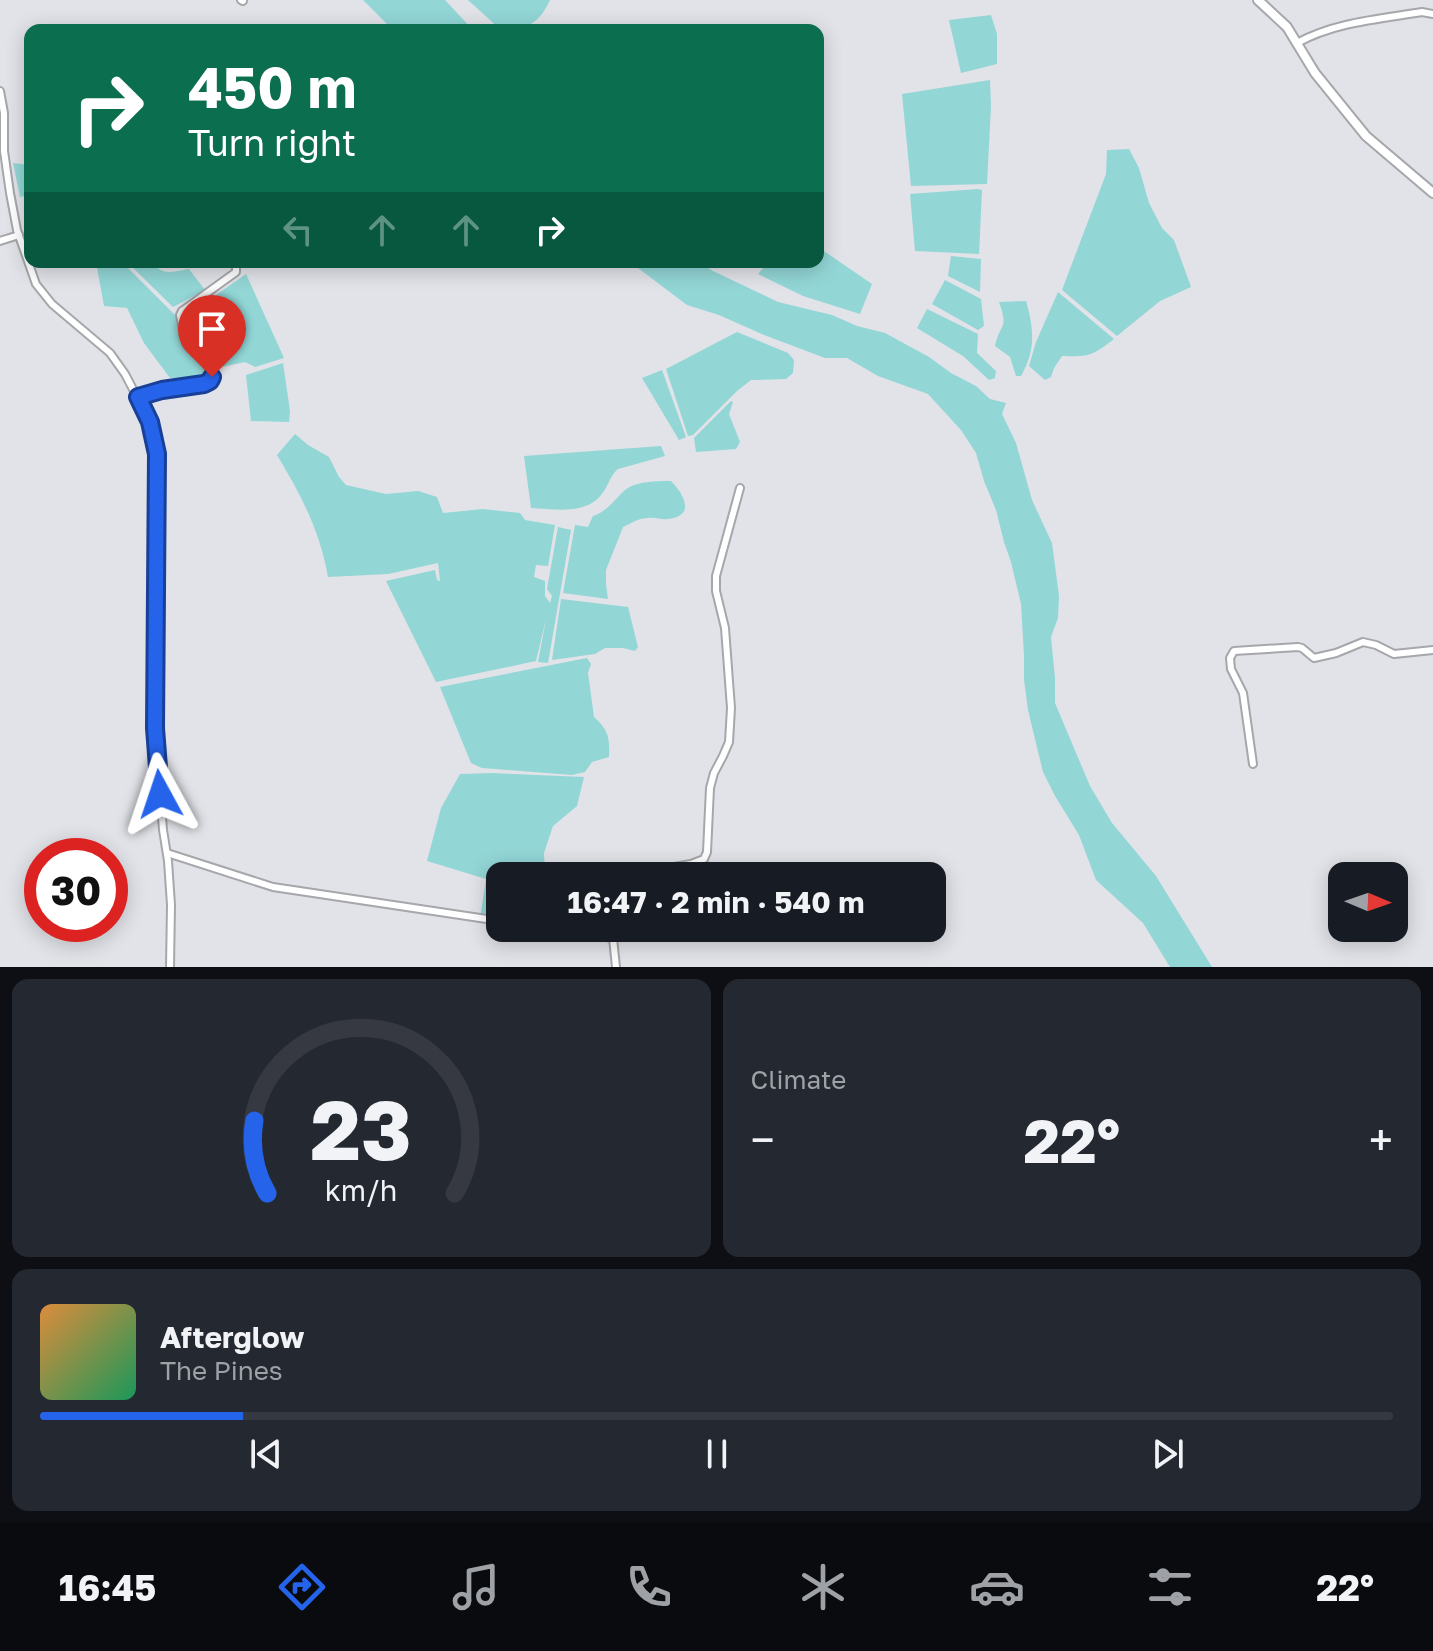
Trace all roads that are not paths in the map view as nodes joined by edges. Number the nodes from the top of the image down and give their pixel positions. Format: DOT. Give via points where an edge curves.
graph roads {
  1 [pos="1258,0"];
  2 [pos="1433,14"];
  3 [pos="1297,43"];
  4 [pos="0,91"];
  5 [pos="1433,193"];
  6 [pos="19,235"];
  7 [pos="0,241"];
  8 [pos="24,249"];
  9 [pos="30,268"];
  10 [pos="236,268"];
  11 [pos="138,397"];
  12 [pos="740,488"];
  13 [pos="1433,650"];
  14 [pos="1253,764"];
  15 [pos="167,853"];
  16 [pos="696,862"];
  17 [pos="486,919"];
  18 [pos="613,942"];
  19 [pos="170,967"];
  20 [pos="616,967"];
  1 -- 3 [label="street"];
  2 -- 3 [label="street" via="1348,24"];
  3 -- 5 [label="street" via="1366,136"];
  4 -- 6 [label="street"];
  6 -- 7 [label="street"];
  6 -- 8 [label="street"];
  9 -- 11 [label="street" via="36,284 59,311 110,353"];
  10 -- 11 [label="street" via="180,315 186,344 202,353 210,381"];
  11 -- 15 [label="street" via="157,454 155,728"];
  12 -- 16 [label="street" via="716,576 725,628 729,742 710,788 707,852"];
  13 -- 14 [label="street" via="1394,654 1363,642 1314,658 1298,647 1234,651 1231,669 1243,693"];
  15 -- 17 [label="street" via="273,887"];
  15 -- 19 [label="street"];
  18 -- 20 [label="street"];
}
